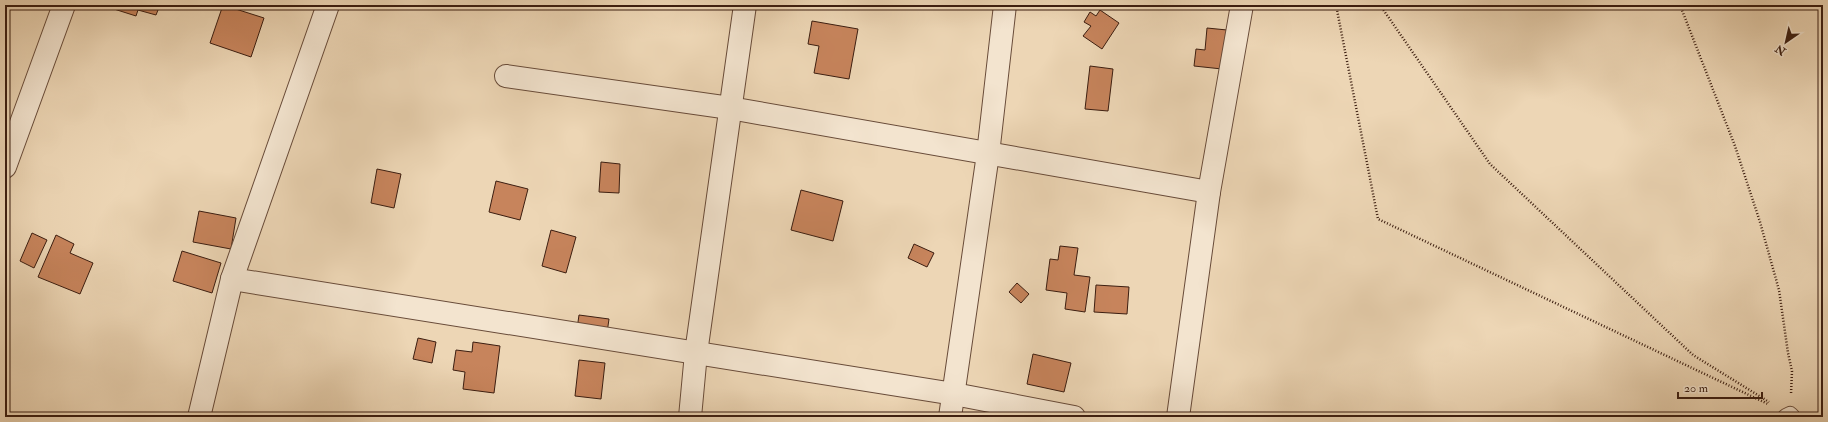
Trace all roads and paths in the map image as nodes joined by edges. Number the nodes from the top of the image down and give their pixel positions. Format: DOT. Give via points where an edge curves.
graph roads {
  1 [pos="64,5"];
  2 [pos="328,5"];
  3 [pos="745,5"];
  4 [pos="1005,5"];
  5 [pos="1242,5"];
  6 [pos="1336,5"];
  7 [pos="1380,5"];
  8 [pos="1680,5"];
  9 [pos="506,76"];
  10 [pos="730,108"];
  11 [pos="988,154"];
  12 [pos="5,167"];
  13 [pos="1209,192"];
  14 [pos="232,279"];
  15 [pos="696,353"];
  16 [pos="954,394"];
  17 [pos="1789,416"];
  18 [pos="199,417"];
  19 [pos="690,417"];
  20 [pos="950,417"];
  21 [pos="1074,417"];
  22 [pos="1178,417"];
  1 -- 12 [label="street"];
  2 -- 14 [label="street"];
  3 -- 10 [label="street"];
  4 -- 11 [label="street"];
  5 -- 13 [label="street"];
  6 -- 17 [label="path" via="1378,219"];
  7 -- 17 [label="path" via="1490,164 1693,355"];
  8 -- 17 [label="path" via="1735,146 1779,290 1792,371"];
  9 -- 10 [label="street"];
  10 -- 11 [label="street"];
  10 -- 15 [label="street"];
  11 -- 13 [label="street"];
  11 -- 16 [label="street"];
  13 -- 22 [label="street"];
  14 -- 15 [label="street"];
  14 -- 18 [label="street"];
  15 -- 16 [label="street"];
  15 -- 19 [label="street"];
  16 -- 20 [label="street"];
  16 -- 21 [label="street"];
}
